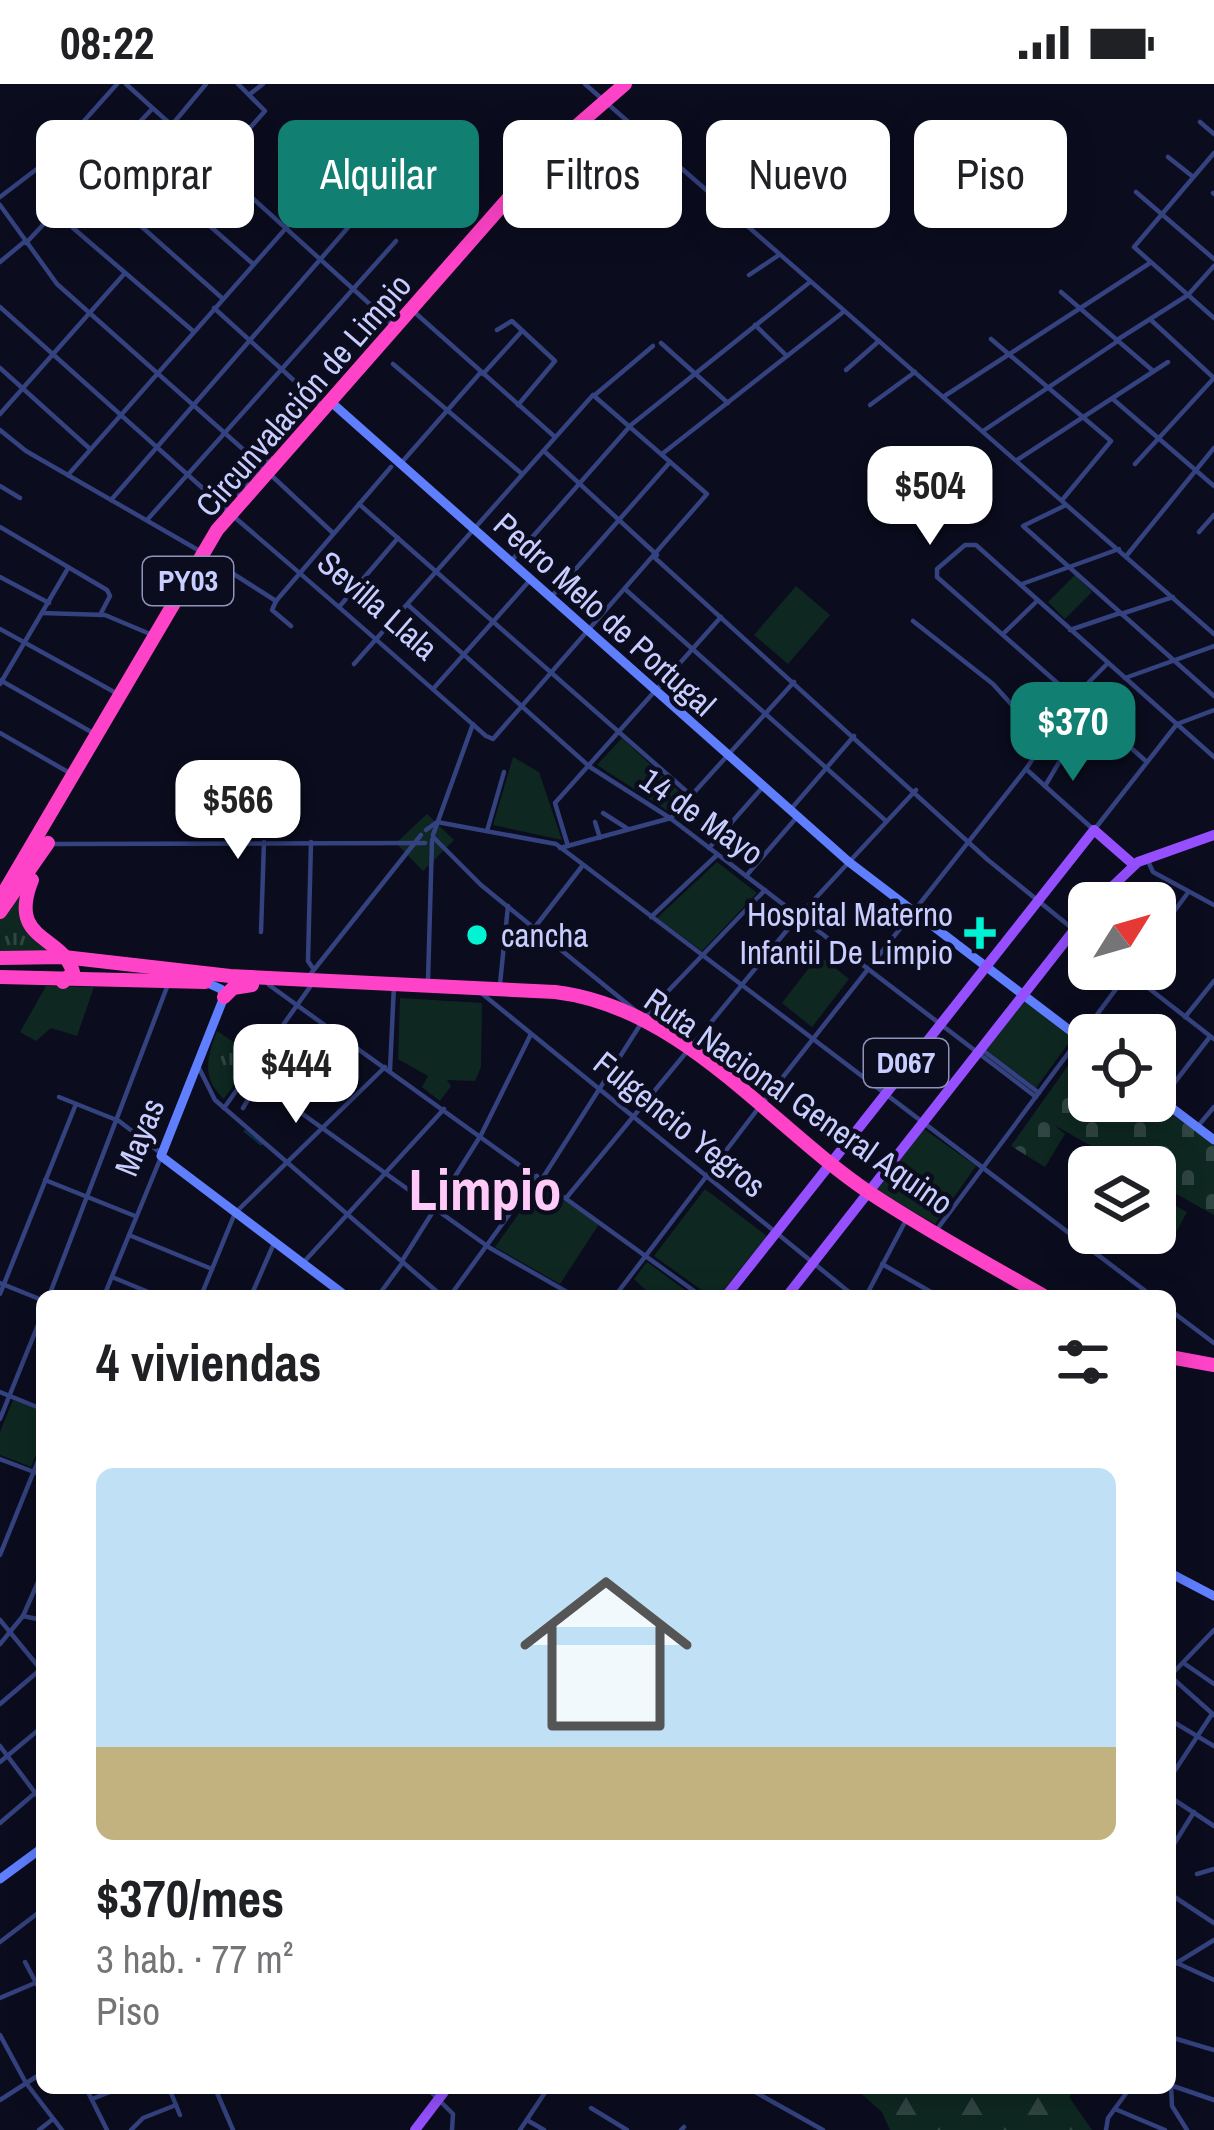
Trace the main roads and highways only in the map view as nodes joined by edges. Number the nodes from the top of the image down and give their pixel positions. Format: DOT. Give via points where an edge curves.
graph roads {
  1 [pos="625,84"];
  2 [pos="1214,835"];
  3 [pos="43,843"];
  4 [pos="36,864"];
  5 [pos="1134,865"];
  6 [pos="1117,882"];
  7 [pos="0,899"];
  8 [pos="0,912"];
  9 [pos="1068,937"];
  10 [pos="0,958"];
  11 [pos="54,959"];
  12 [pos="0,977"];
  13 [pos="203,978"];
  14 [pos="33,980"];
  15 [pos="58,981"];
  16 [pos="259,983"];
  17 [pos="830,1162"];
  18 [pos="868,1192"];
  19 [pos="731,1290"];
  20 [pos="792,1290"];
  21 [pos="1032,1290"];
  22 [pos="1176,1358"];
  23 [pos="1214,1366"];
  24 [pos="443,2094"];
  25 [pos="415,2130"];
  1 -- 3 [label="highway, Circunvalación de Limpio / PY03" via="556,143 229,512 71,777"];
  2 -- 5 [label="main road"];
  3 -- 4 [label="highway, PY03"];
  3 -- 7 [label="highway, PY03"];
  4 -- 8 [label="highway, PY03"];
  4 -- 11 [label="highway" via="28,920"];
  5 -- 6 [label="main road"];
  5 -- 17 [label="main road, D067" via="1094,830"];
  9 -- 18 [label="main road, D067"];
  10 -- 11 [label="highway, Ruta Nacional General Aquino"];
  11 -- 13 [label="highway, Ruta Nacional General Aquino"];
  11 -- 14 [label="highway"];
  11 -- 15 [label="highway" via="43,972"];
  11 -- 15 [label="highway" via="73,972"];
  12 -- 14 [label="highway, Ruta Nacional General Aquino"];
  13 -- 15 [label="highway, Ruta Nacional General Aquino"];
  13 -- 16 [label="highway, Ruta Nacional General Aquino"];
  13 -- 16 [label="highway" via="224,992"];
  14 -- 15 [label="highway, Ruta Nacional General Aquino"];
  16 -- 17 [label="highway, Ruta Nacional General Aquino" via="314,974 365,984 607,995"];
  17 -- 18 [label="highway, Ruta Nacional General Aquino"];
  17 -- 19 [label="main road, D067"];
  18 -- 20 [label="main road, D067"];
  18 -- 21 [label="highway, Ruta Nacional General Aquino"];
  22 -- 23 [label="highway"];
  24 -- 25 [label="main road"];
}
